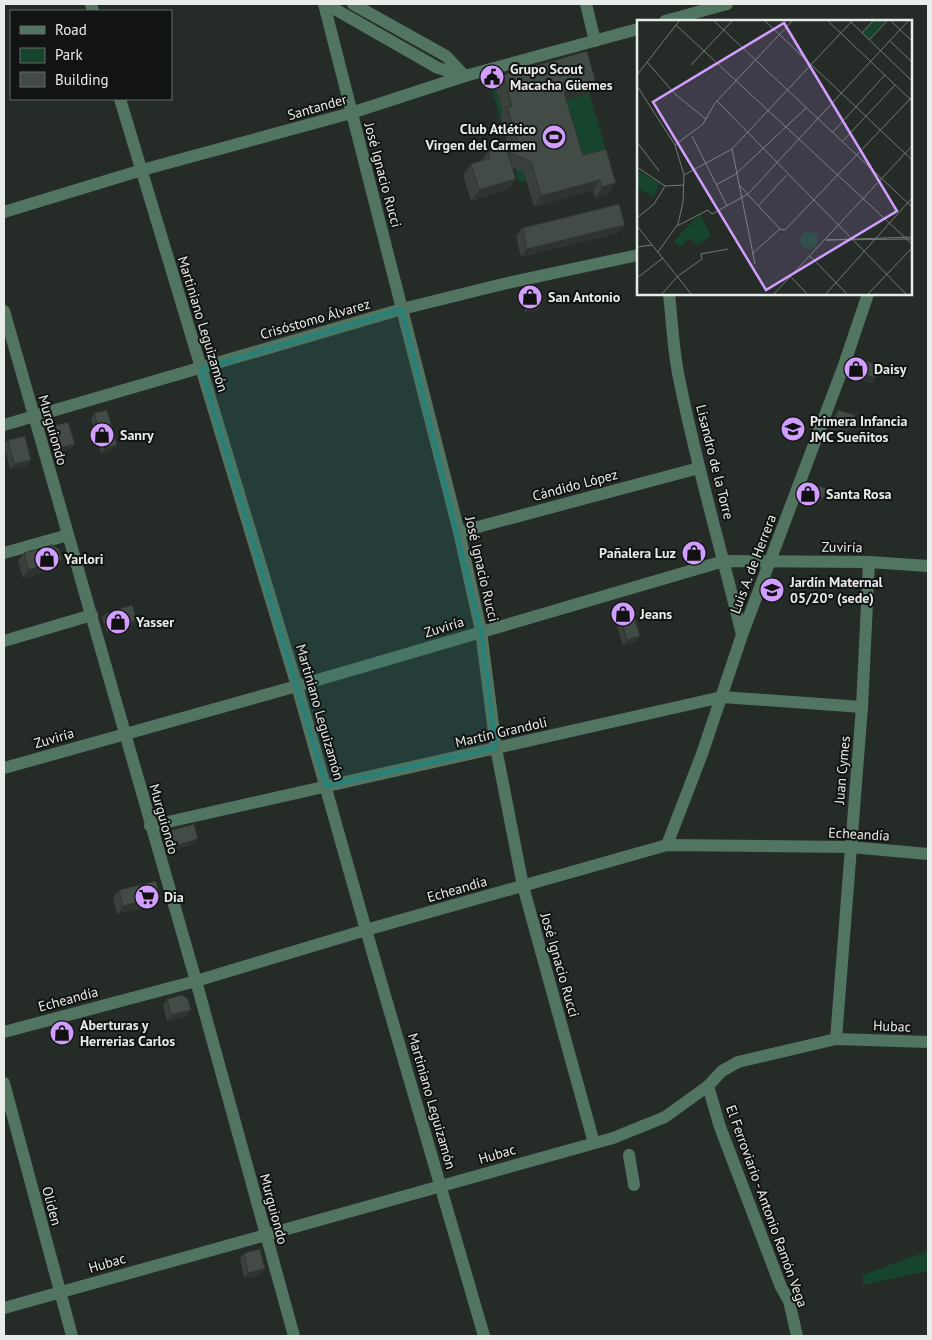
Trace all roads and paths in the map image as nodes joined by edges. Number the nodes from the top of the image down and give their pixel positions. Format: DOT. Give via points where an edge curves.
graph roads {
  1 [pos="325,4"];
  2 [pos="353,4"];
  3 [pos="586,4"];
  4 [pos="727,4"];
  5 [pos="669,20"];
  6 [pos="637,29"];
  7 [pos="594,41"];
  8 [pos="465,76"];
  9 [pos="120,100"];
  10 [pos="351,113"];
  11 [pos="142,170"];
  12 [pos="4,212"];
  13 [pos="637,255"];
  14 [pos="669,295"];
  15 [pos="868,295"];
  16 [pos="402,309"];
  17 [pos="4,311"];
  18 [pos="201,368"];
  19 [pos="33,417"];
  20 [pos="4,425"];
  21 [pos="699,468"];
  22 [pos="459,532"];
  23 [pos="68,535"];
  24 [pos="4,553"];
  25 [pos="724,561"];
  26 [pos="771,561"];
  27 [pos="869,562"];
  28 [pos="928,566"];
  29 [pos="92,615"];
  30 [pos="481,631"];
  31 [pos="742,635"];
  32 [pos="4,641"];
  33 [pos="297,686"];
  34 [pos="722,697"];
  35 [pos="862,707"];
  36 [pos="125,733"];
  37 [pos="496,748"];
  38 [pos="4,768"];
  39 [pos="326,786"];
  40 [pos="150,826"];
  41 [pos="667,845"];
  42 [pos="850,847"];
  43 [pos="928,854"];
  44 [pos="523,886"];
  45 [pos="366,930"];
  46 [pos="196,981"];
  47 [pos="4,1032"];
  48 [pos="836,1039"];
  49 [pos="928,1042"];
  50 [pos="4,1083"];
  51 [pos="708,1086"];
  52 [pos="594,1143"];
  53 [pos="629,1155"];
  54 [pos="634,1185"];
  55 [pos="441,1186"];
  56 [pos="266,1234"];
  57 [pos="60,1292"];
  58 [pos="4,1308"];
  59 [pos="72,1336"];
  60 [pos="294,1336"];
  61 [pos="484,1336"];
  62 [pos="797,1336"];
  1 -- 8 [label="street" via="438,68"];
  1 -- 10 [label="street, José Ignacio Rucci"];
  2 -- 8 [label="street" via="446,56"];
  3 -- 7 [label="street"];
  4 -- 5 [label="street"];
  6 -- 7 [label="street, Santander"];
  7 -- 8 [label="street, Santander"];
  8 -- 10 [label="street, Santander"];
  9 -- 11 [label="street, Martiniano Leguizamón"];
  10 -- 11 [label="street, Santander"];
  10 -- 16 [label="street, José Ignacio Rucci"];
  11 -- 12 [label="street, Santander"];
  11 -- 18 [label="street, Martiniano Leguizamón"];
  13 -- 16 [label="street, Crisóstomo Álvarez"];
  14 -- 21 [label="street, Lisandro de la Torre" via="678,371"];
  15 -- 26 [label="street, Luis A. de Herrera"];
  16 -- 18 [label="street, Crisóstomo Álvarez"];
  16 -- 22 [label="street, José Ignacio Rucci"];
  17 -- 19 [label="street, Murguiondo"];
  18 -- 19 [label="street, Crisóstomo Álvarez"];
  18 -- 33 [label="street, Martiniano Leguizamón"];
  19 -- 20 [label="street, Crisóstomo Álvarez"];
  19 -- 23 [label="street, Murguiondo"];
  21 -- 22 [label="street, Cándido López"];
  21 -- 25 [label="street, Lisandro de la Torre"];
  22 -- 30 [label="street, José Ignacio Rucci"];
  23 -- 24 [label="street"];
  23 -- 29 [label="street, Murguiondo"];
  25 -- 26 [label="street, Zuviría"];
  25 -- 30 [label="street, Zuviría"];
  25 -- 31 [label="street, Lisandro de la Torre"];
  26 -- 27 [label="street, Zuviría"];
  26 -- 31 [label="street, Luis A. de Herrera"];
  27 -- 28 [label="street, Zuviría"];
  27 -- 35 [label="street, Juan Cymes"];
  29 -- 32 [label="street"];
  29 -- 36 [label="street, Murguiondo"];
  30 -- 33 [label="street, Zuviría"];
  30 -- 37 [label="street, José Ignacio Rucci"];
  31 -- 34 [label="street, Luis A. de Herrera"];
  33 -- 36 [label="street, Zuviría"];
  33 -- 39 [label="street, Martiniano Leguizamón"];
  34 -- 35 [label="street, Martín Grandoli"];
  34 -- 37 [label="street, Martín Grandoli"];
  34 -- 41 [label="street, Luis A. de Herrera"];
  35 -- 42 [label="street, Juan Cymes"];
  36 -- 38 [label="street, Zuviría"];
  36 -- 40 [label="street, Murguiondo"];
  37 -- 39 [label="street, Martín Grandoli"];
  37 -- 44 [label="street, José Ignacio Rucci"];
  39 -- 40 [label="street, Martín Grandoli"];
  39 -- 45 [label="street, Martiniano Leguizamón"];
  40 -- 46 [label="street, Murguiondo"];
  41 -- 42 [label="street, Echeandía"];
  41 -- 44 [label="street, Echeandía"];
  42 -- 43 [label="street, Echeandía"];
  42 -- 48 [label="street, Juan Cymes"];
  44 -- 45 [label="street, Echeandía"];
  44 -- 52 [label="street, José Ignacio Rucci"];
  45 -- 46 [label="street, Echeandía"];
  45 -- 55 [label="street, Martiniano Leguizamón"];
  46 -- 47 [label="street, Echeandía"];
  46 -- 56 [label="street, Murguiondo"];
  48 -- 49 [label="street, Hubac"];
  48 -- 51 [label="street, Hubac" via="738,1062 722,1071"];
  50 -- 57 [label="street, Oliden"];
  51 -- 52 [label="street, Hubac" via="665,1117"];
  51 -- 62 [label="street, El Ferroviario - Antonio Ramón Vega" via="720,1127 781,1287 789,1300"];
  52 -- 55 [label="street, Hubac"];
  53 -- 54 [label="street"];
  55 -- 56 [label="street, Hubac"];
  55 -- 61 [label="street, Martiniano Leguizamón"];
  56 -- 57 [label="street, Hubac"];
  56 -- 60 [label="street, Murguiondo"];
  57 -- 58 [label="street, Hubac"];
  57 -- 59 [label="street, Oliden"];
}
